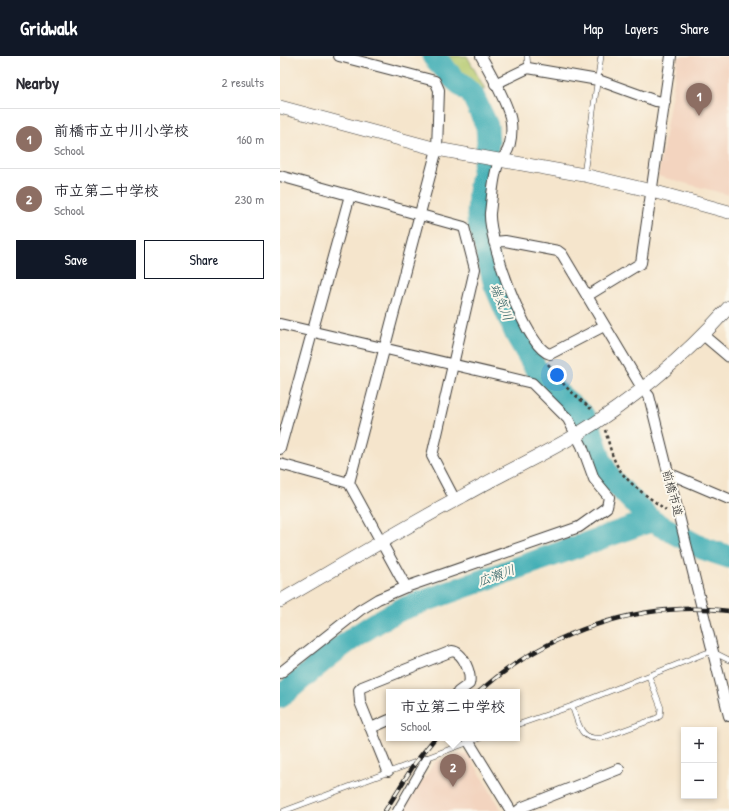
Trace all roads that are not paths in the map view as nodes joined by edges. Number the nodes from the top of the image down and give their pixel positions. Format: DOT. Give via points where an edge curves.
graph roads {
  1 [pos="339,56"];
  2 [pos="481,56"];
  3 [pos="527,56"];
  4 [pos="601,56"];
  5 [pos="671,56"];
  6 [pos="528,68"];
  7 [pos="598,80"];
  8 [pos="495,84"];
  9 [pos="665,102"];
  10 [pos="280,107"];
  11 [pos="437,149"];
  12 [pos="497,161"];
  13 [pos="584,175"];
  14 [pos="280,176"];
  15 [pos="652,190"];
  16 [pos="350,195"];
  17 [pos="729,212"];
  18 [pos="420,214"];
  19 [pos="494,242"];
  20 [pos="586,296"];
  21 [pos="729,307"];
  22 [pos="280,324"];
  23 [pos="604,326"];
  24 [pos="312,331"];
  25 [pos="703,336"];
  26 [pos="385,349"];
  27 [pos="729,357"];
  28 [pos="454,364"];
  29 [pos="642,388"];
  30 [pos="576,435"];
  31 [pos="280,450"];
  32 [pos="280,464"];
  33 [pos="668,473"];
  34 [pos="349,483"];
  35 [pos="729,498"];
  36 [pos="455,500"];
  37 [pos="383,542"];
  38 [pos="406,588"];
  39 [pos="280,601"];
  40 [pos="713,652"];
  41 [pos="729,660"];
  42 [pos="280,673"];
  43 [pos="650,676"];
  44 [pos="462,689"];
  45 [pos="572,706"];
  46 [pos="729,716"];
  47 [pos="386,721"];
  48 [pos="520,724"];
  49 [pos="370,728"];
  50 [pos="469,742"];
  51 [pos="427,759"];
  52 [pos="619,769"];
  53 [pos="388,771"];
  54 [pos="284,811"];
  55 [pos="397,811"];
  56 [pos="511,811"];
  57 [pos="518,811"];
  1 -- 11 [label="street" via="435,82 439,90"];
  2 -- 8 [label="street"];
  3 -- 6 [label="lane"];
  4 -- 7 [label="lane"];
  5 -- 9 [label="street"];
  6 -- 7 [label="street"];
  6 -- 8 [label="street"];
  7 -- 9 [label="street"];
  7 -- 13 [label="lane"];
  8 -- 12 [label="street" via="511,122 506,154"];
  9 -- 15 [label="street"];
  10 -- 11 [label="street"];
  11 -- 12 [label="street"];
  11 -- 18 [label="street"];
  12 -- 13 [label="street"];
  12 -- 19 [label="street" via="490,214"];
  13 -- 15 [label="street"];
  14 -- 16 [label="street"];
  15 -- 17 [label="street"];
  15 -- 20 [label="street" via="641,263"];
  16 -- 18 [label="street"];
  16 -- 24 [label="street"];
  18 -- 26 [label="street"];
  18 -- 28 [label="street" via="464,227 475,269"];
  19 -- 20 [label="street, 前橋市道" via="505,241 558,251"];
  19 -- 23 [label="street" via="521,316 540,350 555,353"];
  20 -- 23 [label="street, 前橋市道"];
  21 -- 25 [label="street"];
  22 -- 24 [label="street"];
  23 -- 29 [label="street, 前橋市道"];
  24 -- 26 [label="street"];
  24 -- 31 [label="street"];
  25 -- 27 [label="street"];
  25 -- 29 [label="street"];
  26 -- 28 [label="street"];
  26 -- 34 [label="street"];
  28 -- 30 [label="street" via="532,383 568,419"];
  28 -- 36 [label="street" via="432,456"];
  29 -- 30 [label="street"];
  29 -- 33 [label="street, 前橋市道" via="650,396"];
  30 -- 36 [label="street"];
  30 -- 38 [label="street" via="594,479 609,497 607,507 579,527"];
  32 -- 34 [label="street"];
  33 -- 35 [label="street"];
  33 -- 40 [label="street, 前橋市道"];
  34 -- 37 [label="street"];
  36 -- 37 [label="street"];
  37 -- 38 [label="street"];
  37 -- 39 [label="street"];
  38 -- 42 [label="street" via="378,599 360,610"];
  40 -- 41 [label="lane"];
  40 -- 43 [label="lane"];
  40 -- 46 [label="street, 前橋市道"];
  43 -- 45 [label="lane"];
  43 -- 45 [label="lane" via="661,708 660,716 657,718 593,739 583,734"];
  44 -- 49 [label="street" via="469,684 470,677 459,653 448,651 362,687 358,694"];
  45 -- 48 [label="lane"];
  47 -- 49 [label="street"];
  49 -- 53 [label="street"];
  50 -- 51 [label="lane"];
  50 -- 56 [label="street"];
  51 -- 53 [label="lane"];
  51 -- 55 [label="street"];
  52 -- 57 [label="street"];
  53 -- 54 [label="lane"];
}
